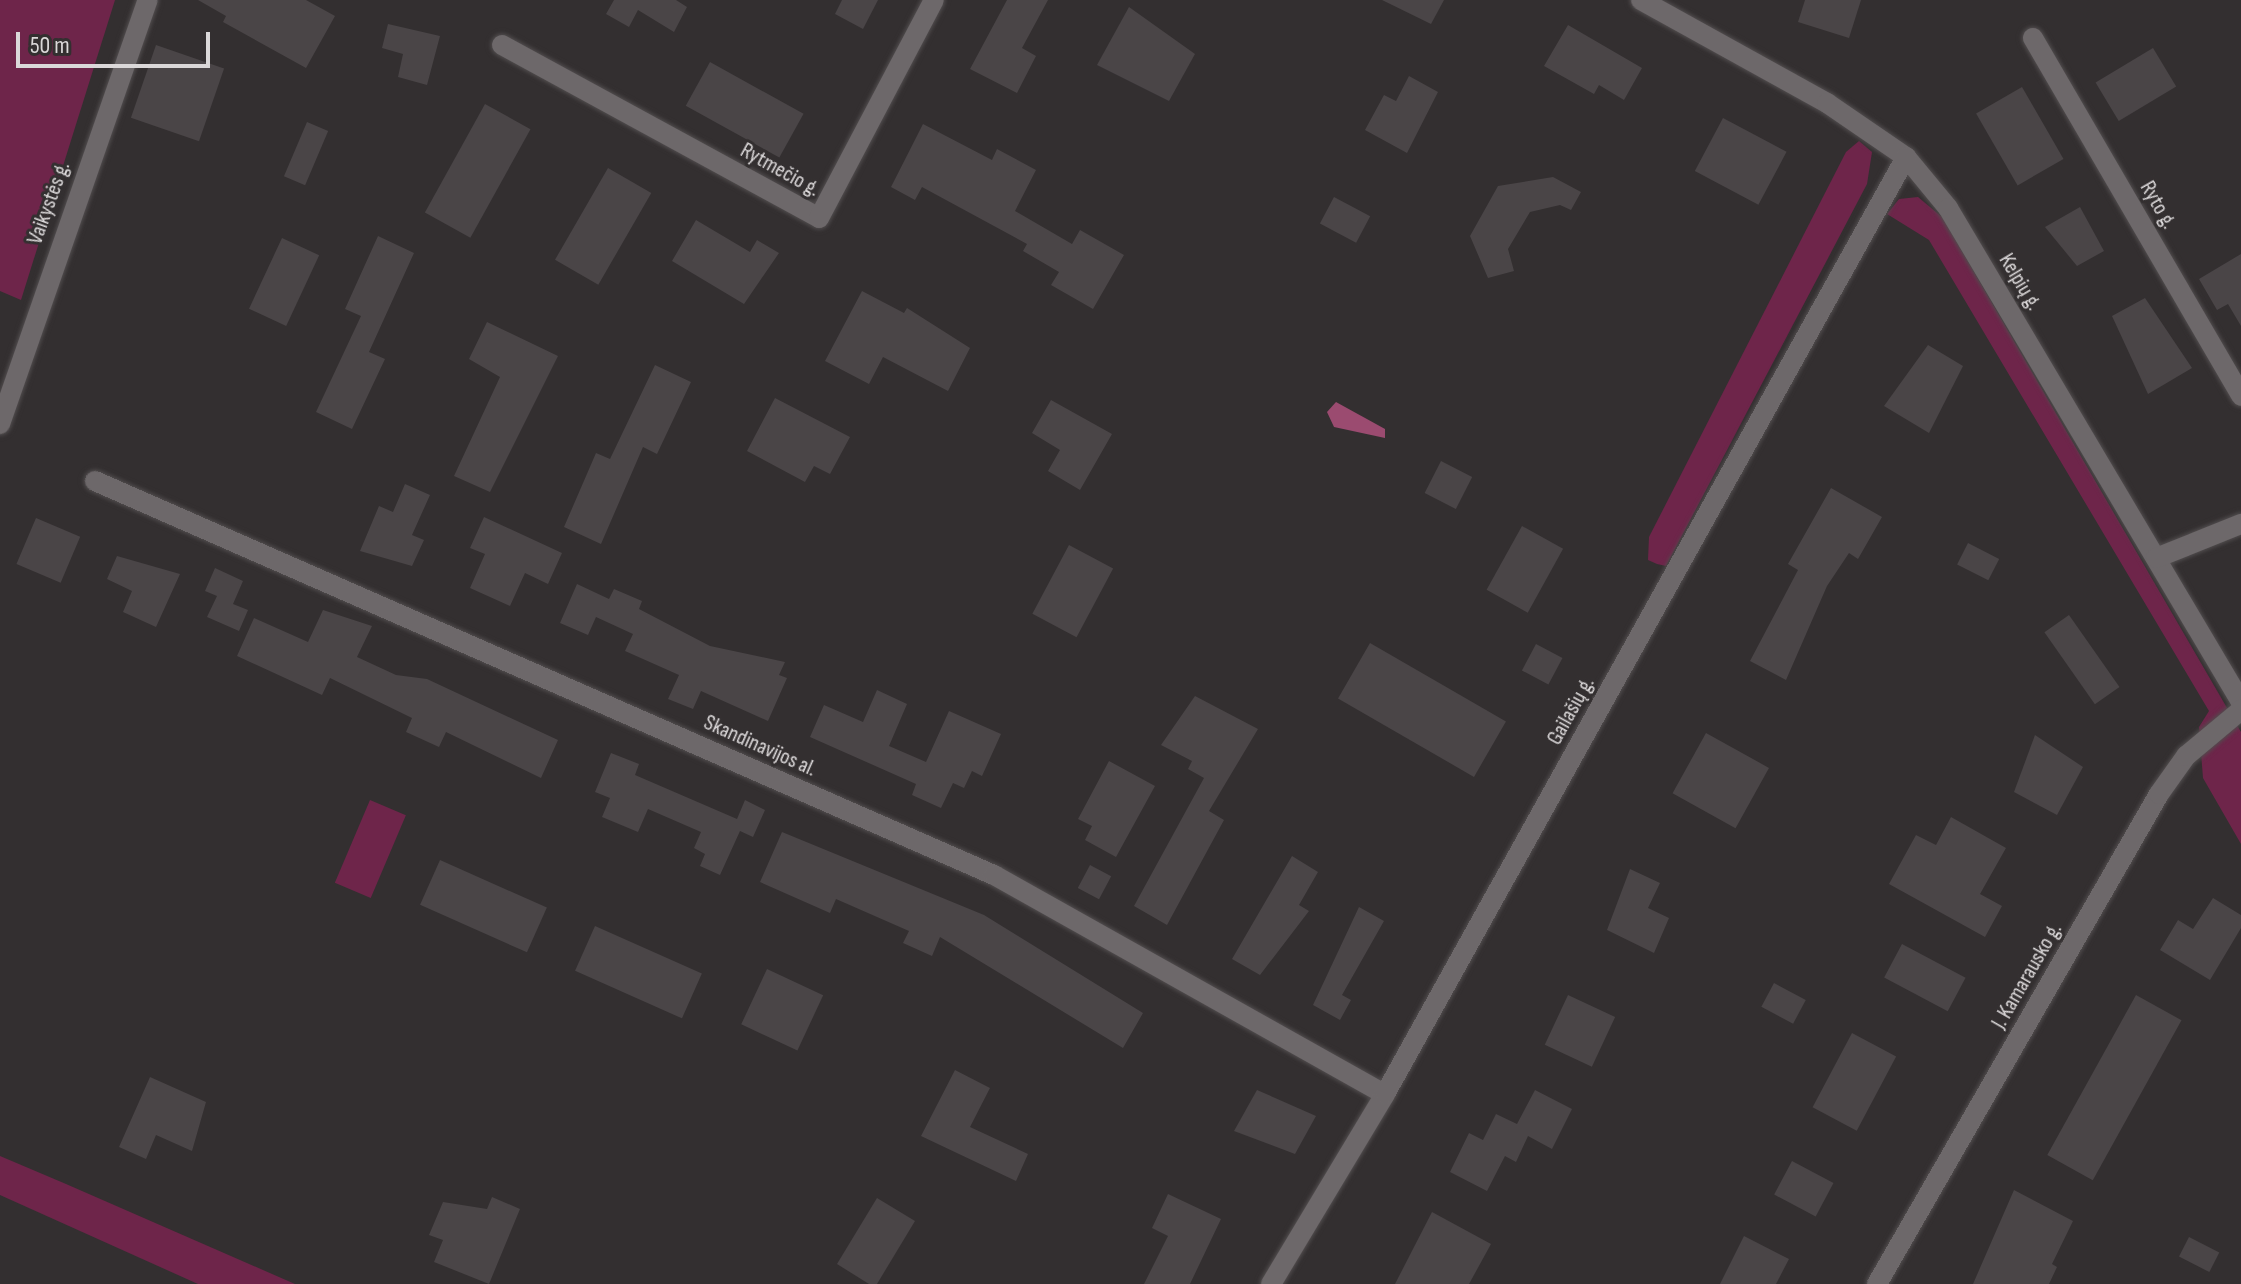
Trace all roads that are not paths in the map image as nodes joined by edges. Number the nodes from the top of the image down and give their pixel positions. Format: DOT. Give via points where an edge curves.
graph roads {
  1 [pos="148,0"];
  2 [pos="934,0"];
  3 [pos="1641,0"];
  4 [pos="2033,38"];
  5 [pos="502,45"];
  6 [pos="1906,157"];
  7 [pos="2241,396"];
  8 [pos="0,424"];
  9 [pos="95,481"];
  10 [pos="2241,524"];
  11 [pos="2156,558"];
  12 [pos="2241,702"];
  13 [pos="2241,710"];
  14 [pos="1385,1094"];
  15 [pos="1271,1284"];
  16 [pos="1877,1284"];
  1 -- 8 [label="street, Vaikystės g."];
  2 -- 5 [label="street, Rytmečio g." via="819,218"];
  3 -- 6 [label="street, Kelpių g." via="1827,103"];
  4 -- 7 [label="street, Ryto g."];
  6 -- 11 [label="street, Kelpių g." via="1948,208"];
  6 -- 14 [label="street, Gailašių g."];
  9 -- 14 [label="street, Skandinavijos al." via="994,875"];
  10 -- 11 [label="street"];
  11 -- 12 [label="street, Kelpių g."];
  13 -- 16 [label="street, J. Kamarausko g." via="2186,756 2159,794"];
  14 -- 15 [label="street, Gailašių g."];
}
